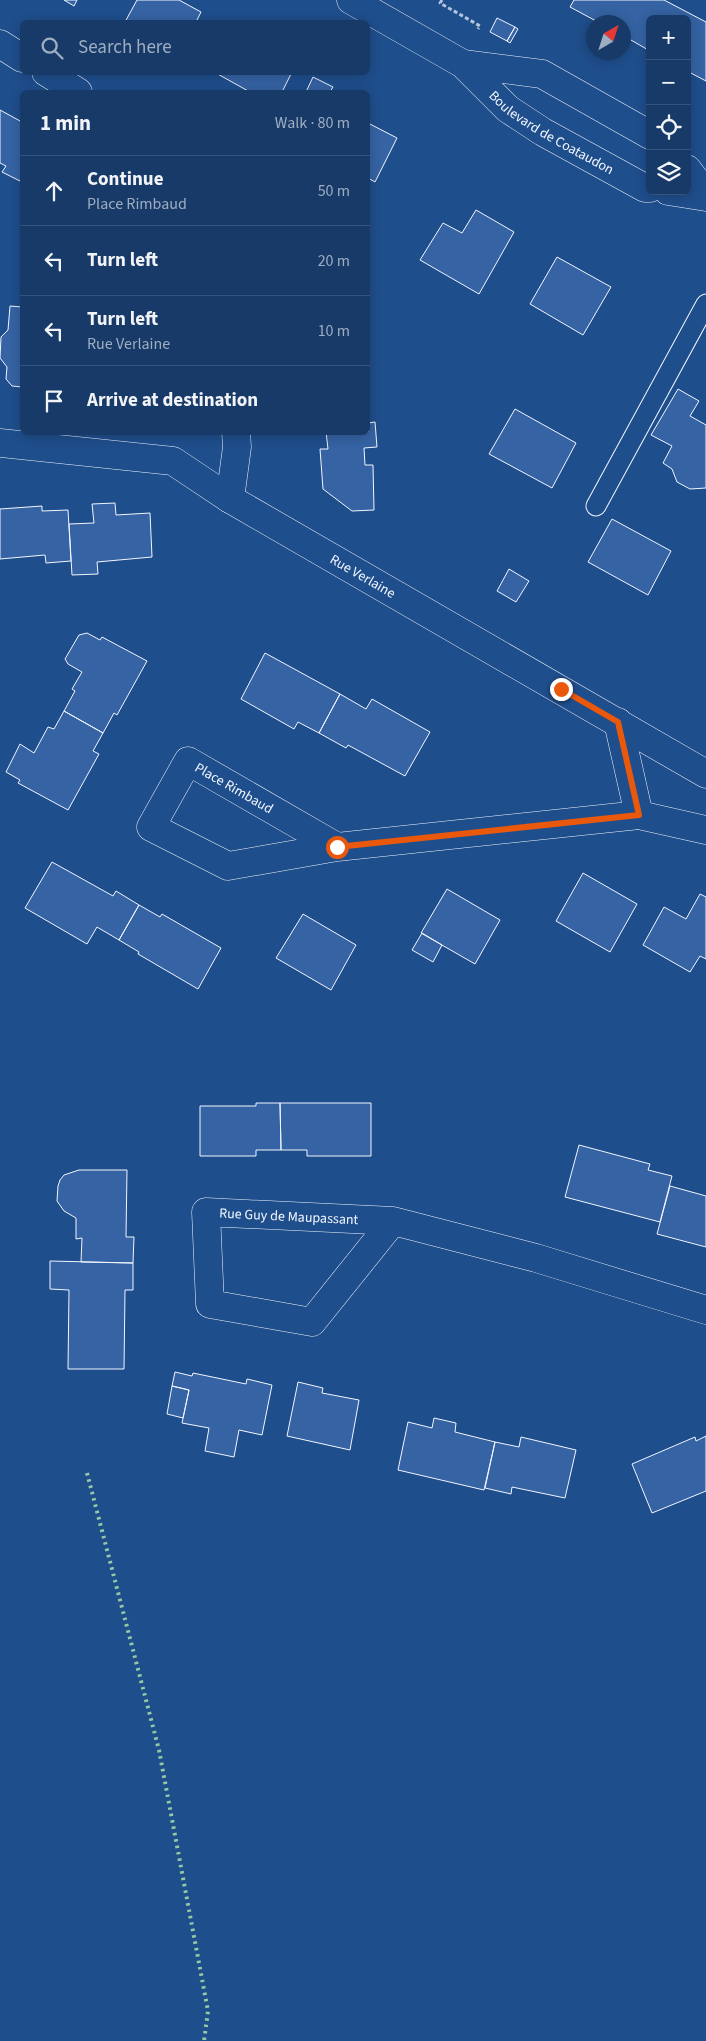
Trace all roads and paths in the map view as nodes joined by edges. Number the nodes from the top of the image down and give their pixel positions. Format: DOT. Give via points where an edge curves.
graph roads {
  1 [pos="351,0"];
  2 [pos="0,44"];
  3 [pos="20,57"];
  4 [pos="463,64"];
  5 [pos="51,75"];
  6 [pos="75,90"];
  7 [pos="646,133"];
  8 [pos="691,175"];
  9 [pos="646,188"];
  10 [pos="691,194"];
  11 [pos="706,196"];
  12 [pos="706,304"];
  13 [pos="236,435"];
  14 [pos="0,443"];
  15 [pos="230,499"];
  16 [pos="596,506"];
  17 [pos="618,722"];
  18 [pos="706,774"];
  19 [pos="639,815"];
  20 [pos="706,830"];
  21 [pos="337,847"];
  22 [pos="393,1221"];
  23 [pos="706,1310"];
  1 -- 4 [label="street, Boulevard de Coataudon"];
  2 -- 3 [label="street"];
  4 -- 7 [label="street, Boulevard de Coataudon" via="542,74"];
  4 -- 9 [label="street, Boulevard de Coataudon" via="508,110"];
  5 -- 6 [label="street"];
  8 -- 11 [label="street"];
  10 -- 11 [label="street"];
  12 -- 16 [label="lane"];
  13 -- 15 [label="street" via="238,447"];
  14 -- 15 [label="street, Rue Verlaine" via="173,461"];
  15 -- 17 [label="street, Rue Verlaine"];
  17 -- 18 [label="street, Rue Verlaine"];
  17 -- 19 [label="street"];
  19 -- 20 [label="street, Place Rimbaud"];
  19 -- 21 [label="street, Place Rimbaud"];
  21 -- 21 [label="street, Place Rimbaud" via="188,761 151,827 228,866"];
  22 -- 22 [label="street, Rue Guy de Maupassant" via="206,1212 210,1304 312,1322"];
  22 -- 23 [label="street, Rue Guy de Maupassant" via="536,1258"];
}
